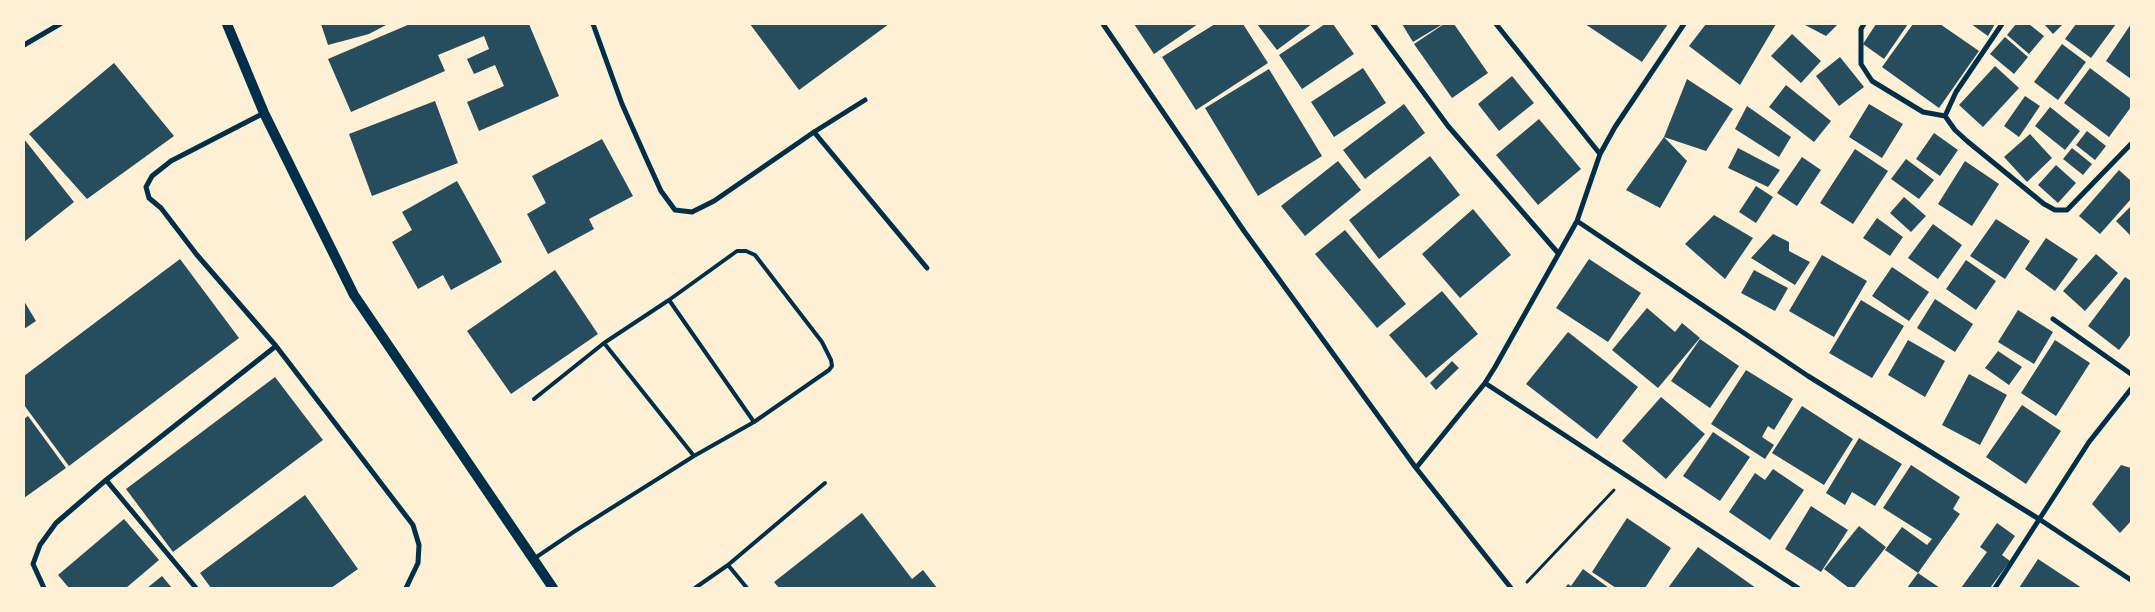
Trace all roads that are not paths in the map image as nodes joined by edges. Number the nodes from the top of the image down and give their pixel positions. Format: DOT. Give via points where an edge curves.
graph roads {
  1 [pos="60,24"];
  2 [pos="227,24"];
  3 [pos="593,24"];
  4 [pos="1103,24"];
  5 [pos="1373,24"];
  6 [pos="1496,24"];
  7 [pos="1684,24"];
  8 [pos="1864,24"];
  9 [pos="2002,24"];
  10 [pos="24,45"];
  11 [pos="865,100"];
  12 [pos="264,114"];
  13 [pos="1945,116"];
  14 [pos="814,132"];
  15 [pos="2131,144"];
  16 [pos="1600,154"];
  17 [pos="1577,221"];
  18 [pos="1558,253"];
  19 [pos="927,268"];
  20 [pos="669,300"];
  21 [pos="2053,319"];
  22 [pos="604,343"];
  23 [pos="276,346"];
  24 [pos="2131,374"];
  25 [pos="1485,383"];
  26 [pos="2131,389"];
  27 [pos="534,398"];
  28 [pos="754,422"];
  29 [pos="694,456"];
  30 [pos="1416,468"];
  31 [pos="106,480"];
  32 [pos="825,483"];
  33 [pos="2039,519"];
  34 [pos="534,559"];
  35 [pos="728,565"];
  36 [pos="2131,580"];
  37 [pos="44,588"];
  38 [pos="196,588"];
  39 [pos="406,588"];
  40 [pos="554,588"];
  41 [pos="695,588"];
  42 [pos="747,588"];
  43 [pos="1511,588"];
  44 [pos="1798,588"];
  45 [pos="1995,588"];
  1 -- 10 [label="street"];
  2 -- 12 [label="main road"];
  3 -- 14 [label="street" via="622,104 661,191 675,210 692,212 714,201"];
  4 -- 30 [label="street" via="1244,231"];
  5 -- 18 [label="street" via="1448,126"];
  6 -- 16 [label="street"];
  7 -- 16 [label="street"];
  8 -- 13 [label="street" via="1861,29 1861,64 1872,81 1923,112"];
  9 -- 13 [label="street" via="1956,92"];
  11 -- 14 [label="street"];
  12 -- 23 [label="street" via="171,160 152,176 146,187 149,198 161,208"];
  12 -- 34 [label="main road" via="354,295"];
  13 -- 15 [label="street" via="1967,141 2055,210 2066,210"];
  14 -- 19 [label="street"];
  16 -- 17 [label="street"];
  17 -- 18 [label="street"];
  17 -- 33 [label="street" via="1808,376"];
  18 -- 25 [label="street"];
  20 -- 22 [label="lane"];
  20 -- 28 [label="lane"];
  20 -- 28 [label="lane" via="737,251 746,251 755,255 822,342 832,360 829,370"];
  21 -- 24 [label="street"];
  22 -- 27 [label="lane"];
  22 -- 29 [label="lane"];
  23 -- 31 [label="street"];
  23 -- 39 [label="street" via="413,525 419,545 418,563"];
  25 -- 30 [label="street"];
  25 -- 44 [label="street"];
  26 -- 33 [label="street" via="2089,442"];
  28 -- 29 [label="lane"];
  29 -- 34 [label="lane"];
  30 -- 43 [label="street"];
  31 -- 37 [label="street" via="56,523 40,545 33,564"];
  31 -- 38 [label="street"];
  32 -- 35 [label="lane"];
  33 -- 36 [label="street"];
  33 -- 45 [label="street"];
  34 -- 40 [label="main road"];
  35 -- 41 [label="lane"];
  35 -- 42 [label="lane"];
}
